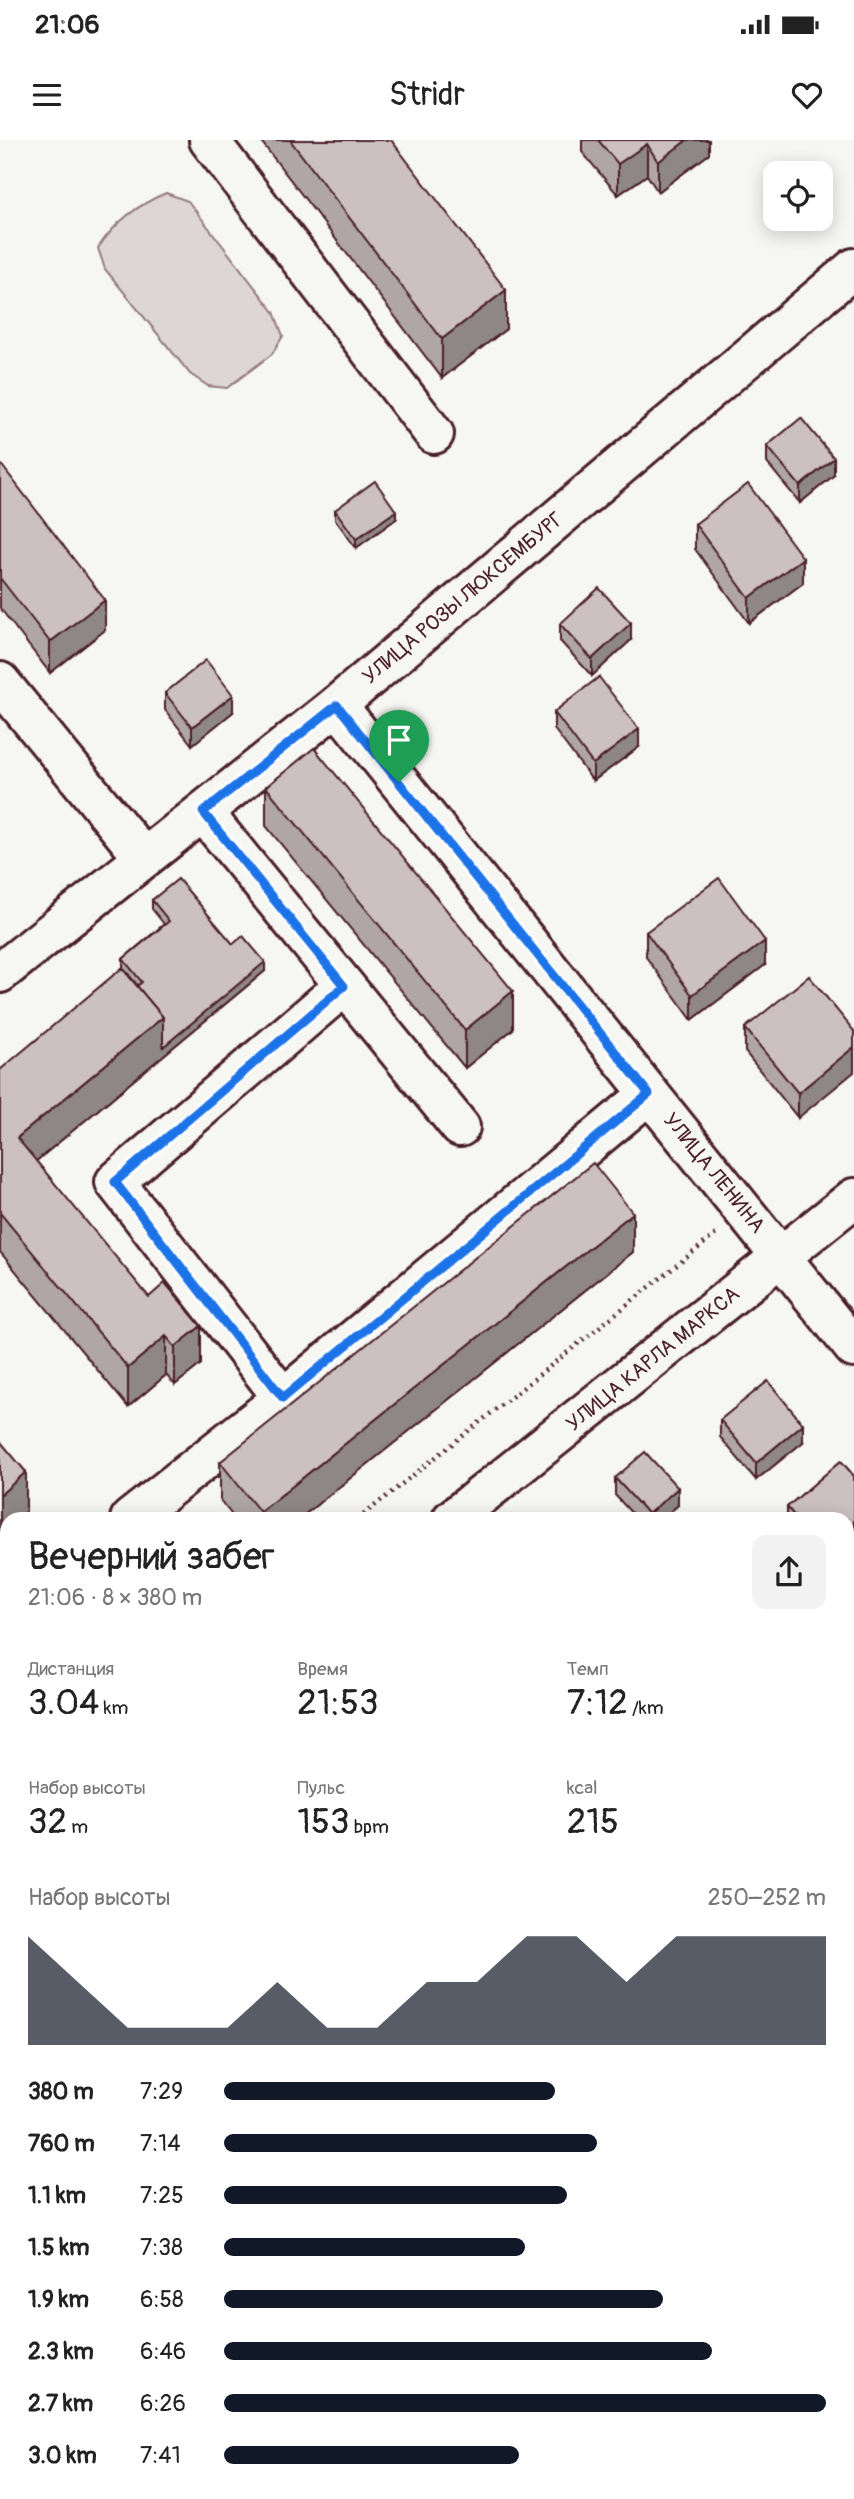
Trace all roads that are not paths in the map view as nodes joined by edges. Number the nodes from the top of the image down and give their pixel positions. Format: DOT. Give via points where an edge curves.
graph roads {
  1 [pos="209,140"];
  2 [pos="854,268"];
  3 [pos="434,434"];
  4 [pos="0,682"];
  5 [pos="337,705"];
  6 [pos="203,812"];
  7 [pos="144,858"];
  8 [pos="0,972"];
  9 [pos="344,986"];
  10 [pos="649,1094"];
  11 [pos="460,1127"];
  12 [pos="854,1198"];
  13 [pos="781,1256"];
  14 [pos="854,1348"];
  15 [pos="283,1398"];
  16 [pos="139,1512"];
  17 [pos="461,1512"];
  1 -- 3 [label="street"];
  2 -- 5 [label="street, УЛИЦА РОЗЫ ЛЮКСЕМБУРГ"];
  4 -- 7 [label="street"];
  5 -- 6 [label="street, УЛИЦА РОЗЫ ЛЮКСЕМБУРГ"];
  5 -- 10 [label="street, УЛИЦА ЛЕНИНА"];
  6 -- 7 [label="street, УЛИЦА РОЗЫ ЛЮКСЕМБУРГ"];
  6 -- 9 [label="street"];
  7 -- 8 [label="street, УЛИЦА РОЗЫ ЛЮКСЕМБУРГ"];
  9 -- 11 [label="street"];
  9 -- 15 [label="street" via="115,1182"];
  10 -- 13 [label="street, УЛИЦА ЛЕНИНА"];
  10 -- 15 [label="street"];
  12 -- 13 [label="street, УЛИЦА КАРЛА МАРКСА"];
  13 -- 14 [label="street, УЛИЦА ЛЕНИНА"];
  13 -- 17 [label="street, УЛИЦА КАРЛА МАРКСА"];
  15 -- 16 [label="street"];
}
